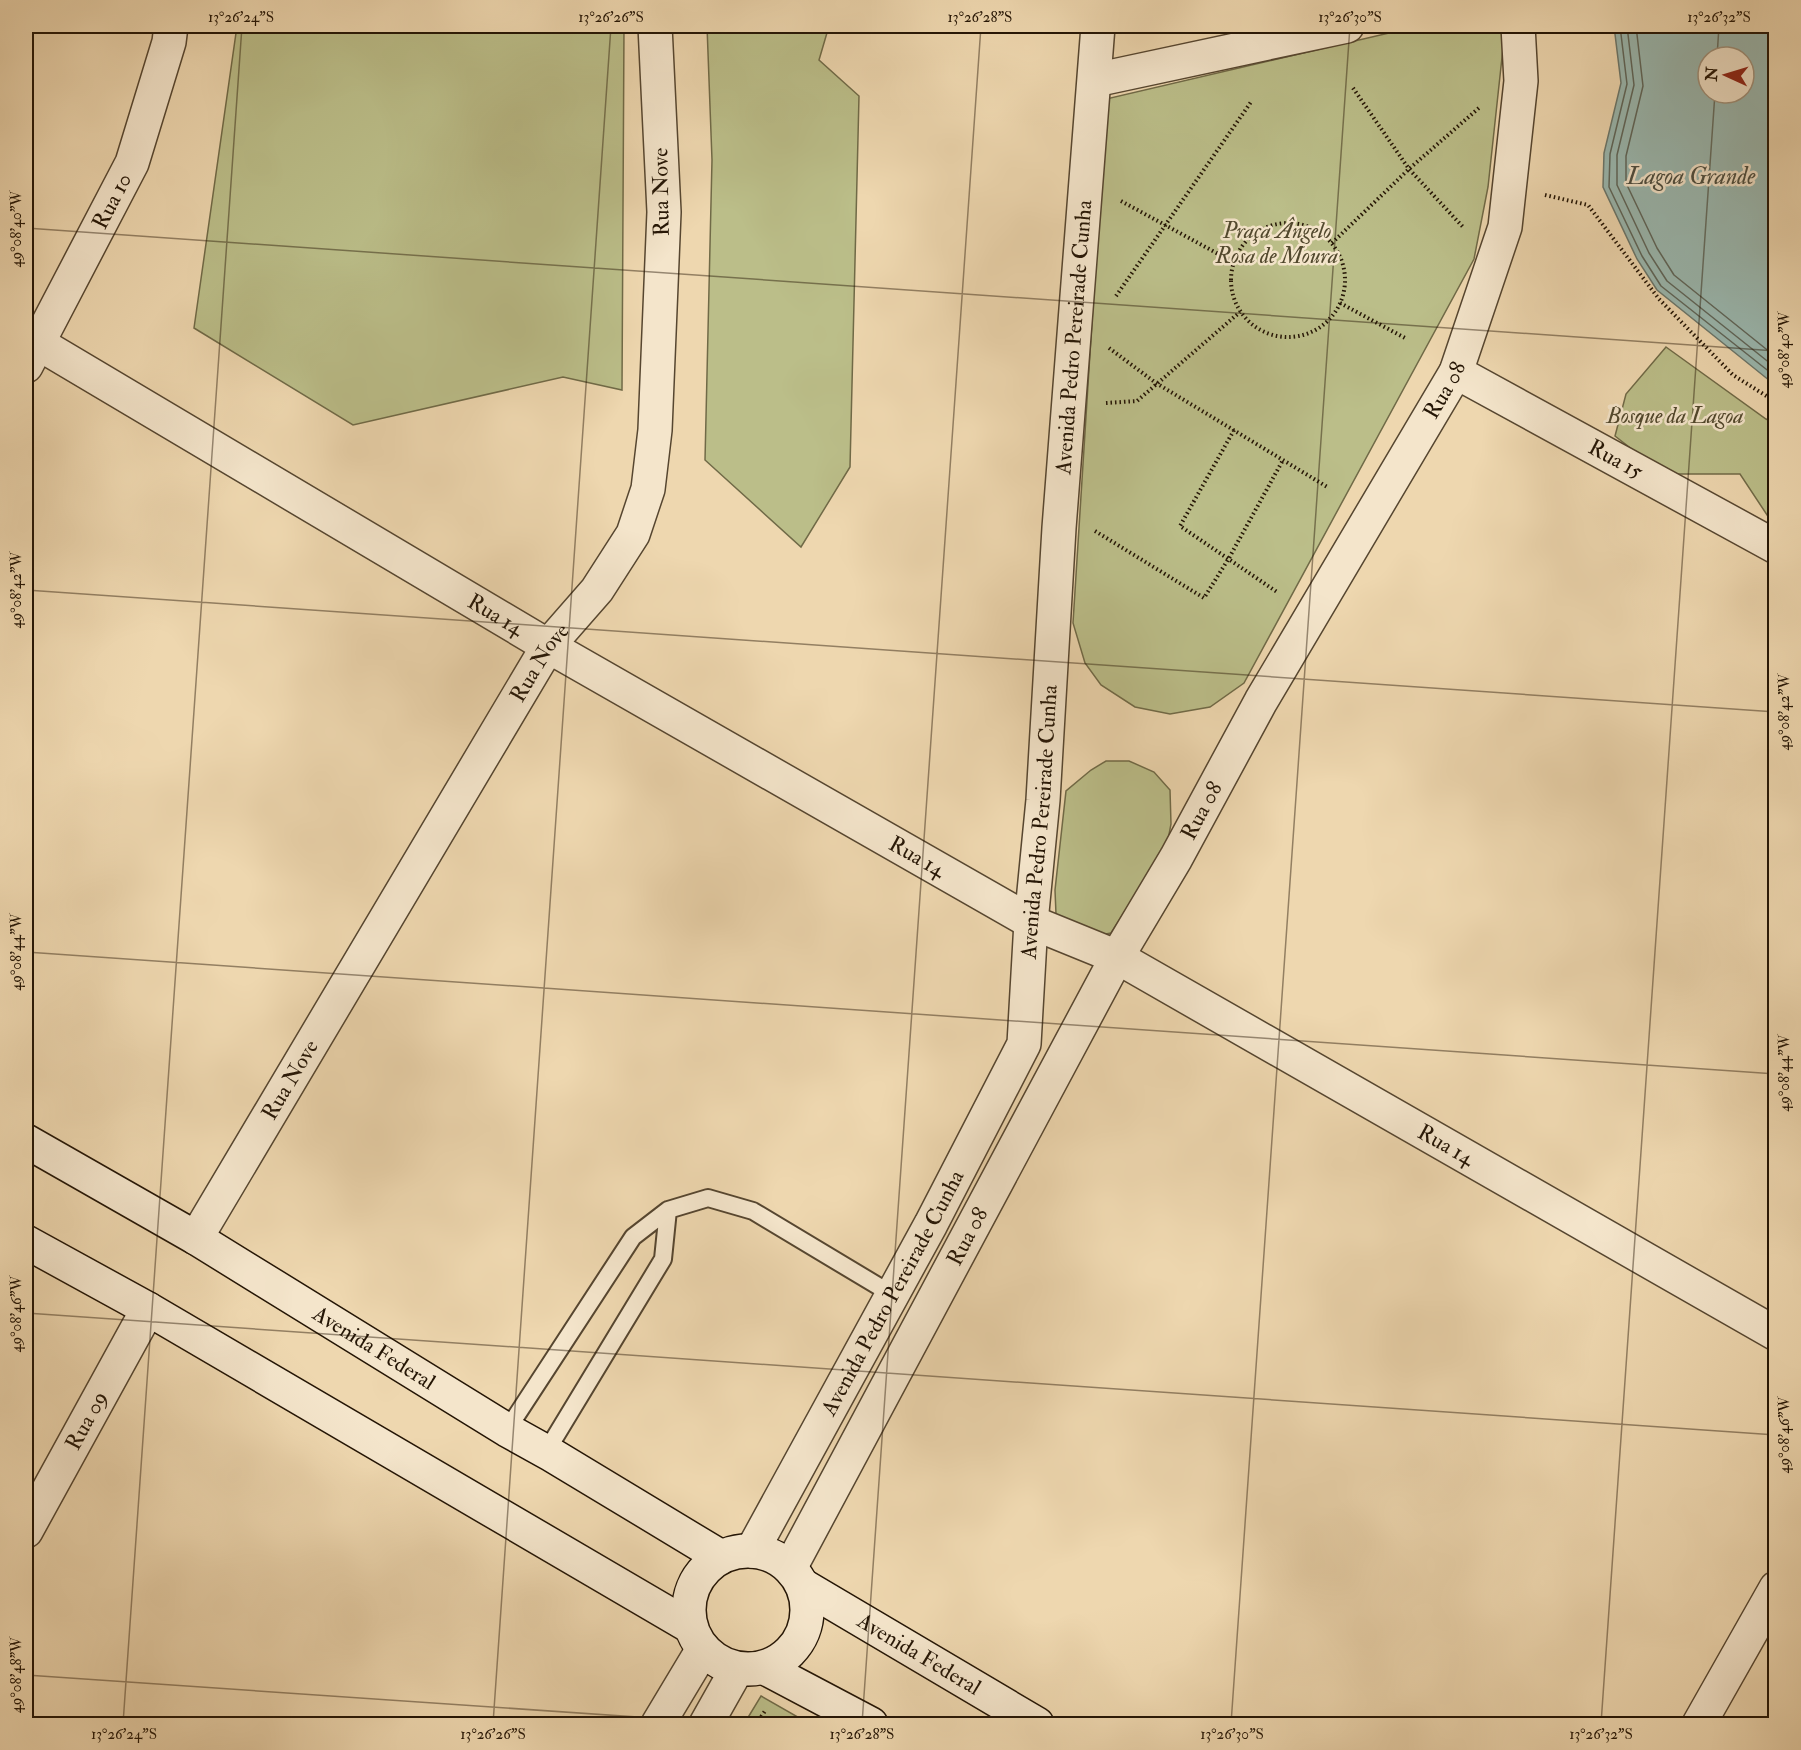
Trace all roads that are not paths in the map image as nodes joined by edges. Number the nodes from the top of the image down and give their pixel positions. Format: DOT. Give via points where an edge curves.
graph roads {
  1 [pos="171,26"];
  2 [pos="656,26"];
  3 [pos="1098,26"];
  4 [pos="1347,26"];
  5 [pos="1518,26"];
  6 [pos="1095,80"];
  7 [pos="30,348"];
  8 [pos="1456,372"];
  9 [pos="1776,547"];
  10 [pos="548,646"];
  11 [pos="1031,922"];
  12 [pos="1117,957"];
  13 [pos="26,1141"];
  14 [pos="668,1210"];
  15 [pos="196,1238"];
  16 [pos="26,1242"];
  17 [pos="892,1295"];
  18 [pos="148,1309"];
  19 [pos="1776,1334"];
  20 [pos="507,1430"];
  21 [pos="546,1452"];
  22 [pos="26,1531"];
  23 [pos="752,1551"];
  24 [pos="721,1557"];
  25 [pos="796,1577"];
  26 [pos="1776,1588"];
  27 [pos="697,1638"];
  28 [pos="751,1669"];
  29 [pos="658,1725"];
  30 [pos="706,1725"];
  31 [pos="871,1725"];
  32 [pos="1037,1725"];
  33 [pos="1699,1725"];
  1 -- 7 [label="street, Rua 10" via="132,163"];
  2 -- 10 [label="street, Rua Nove" via="664,212 648,489 633,534 597,590"];
  3 -- 6 [label="street, Avenida Pedro Pereirade Cunha"];
  4 -- 6 [label="street"];
  5 -- 8 [label="street, Rua 08" via="1521,81 1505,227"];
  6 -- 11 [label="street, Avenida Pedro Pereirade Cunha"];
  7 -- 10 [label="street, Rua 14"];
  8 -- 9 [label="street, Rua 15"];
  8 -- 12 [label="street, Rua 08" via="1261,701"];
  10 -- 11 [label="street, Rua 14"];
  10 -- 15 [label="street, Rua Nove"];
  11 -- 12 [label="street, Rua 14"];
  11 -- 17 [label="street, Avenida Pedro Pereirade Cunha" via="1024,1044"];
  12 -- 19 [label="street, Rua 14"];
  12 -- 25 [label="street, Rua 08"];
  13 -- 15 [label="street, Avenida Federal"];
  14 -- 17 [label="lane" via="708,1198 753,1211"];
  14 -- 20 [label="lane" via="633,1237"];
  14 -- 21 [label="lane" via="663,1259"];
  15 -- 20 [label="street, Avenida Federal"];
  16 -- 18 [label="street"];
  17 -- 23 [label="street, Avenida Pedro Pereirade Cunha"];
  18 -- 22 [label="street, Rua 09"];
  18 -- 27 [label="street"];
  20 -- 21 [label="street, Avenida Federal"];
  21 -- 24 [label="street, Avenida Federal"];
  23 -- 24 [label="street"];
  23 -- 25 [label="street" via="779,1560"];
  24 -- 27 [label="street" via="704,1570 693,1587 688,1607"];
  25 -- 28 [label="street" via="807,1605 806,1625 798,1644 783,1659"];
  25 -- 32 [label="street, Avenida Federal"];
  26 -- 33 [label="street"];
  27 -- 28 [label="street" via="718,1663"];
  27 -- 29 [label="street"];
  28 -- 30 [label="street"];
  28 -- 31 [label="street"];
}
